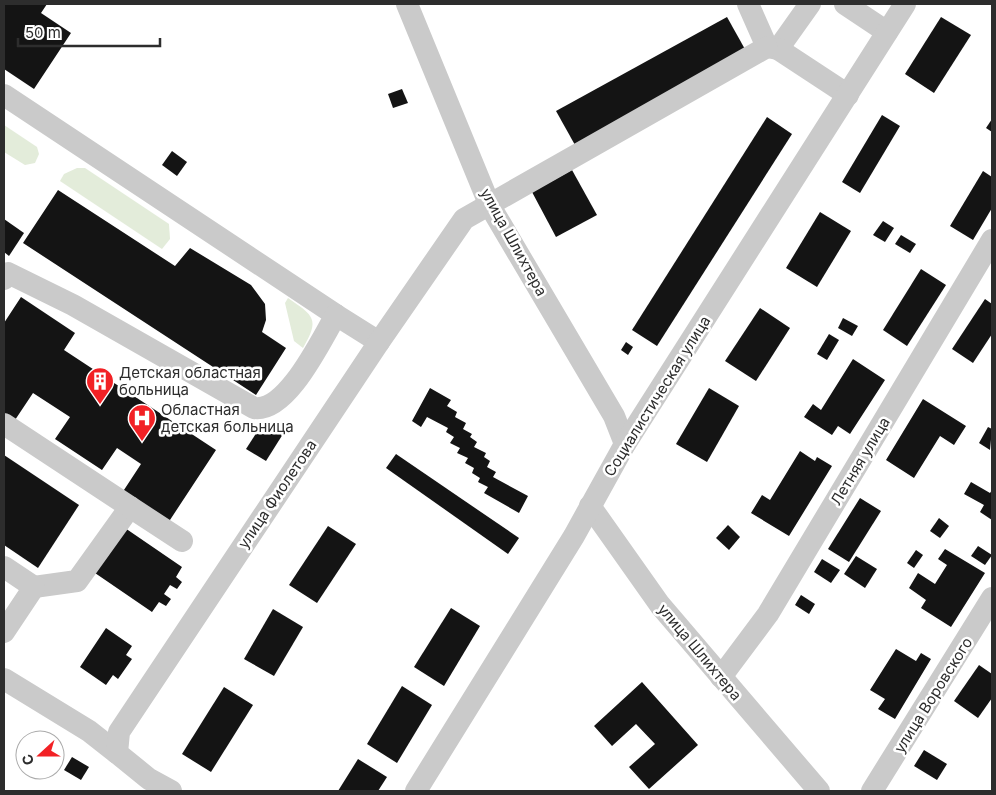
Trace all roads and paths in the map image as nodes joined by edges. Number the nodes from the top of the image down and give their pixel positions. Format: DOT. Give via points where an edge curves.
graph roads {
  1 [pos="408,4"];
  2 [pos="748,4"];
  3 [pos="810,4"];
  4 [pos="845,4"];
  5 [pos="906,4"];
  6 [pos="888,32"];
  7 [pos="773,48"];
  8 [pos="848,94"];
  9 [pos="4,95"];
  10 [pos="490,206"];
  11 [pos="992,240"];
  12 [pos="5,274"];
  13 [pos="336,315"];
  14 [pos="379,342"];
  15 [pos="4,424"];
  16 [pos="625,444"];
  17 [pos="590,506"];
  18 [pos="130,507"];
  19 [pos="182,541"];
  20 [pos="4,567"];
  21 [pos="34,587"];
  22 [pos="992,598"];
  23 [pos="4,632"];
  24 [pos="721,676"];
  25 [pos="7,688"];
  26 [pos="117,752"];
  27 [pos="145,785"];
  28 [pos="171,791"];
  29 [pos="416,791"];
  30 [pos="819,791"];
  31 [pos="872,791"];
  1 -- 10 [label="street, улица Шлихтера"];
  2 -- 7 [label="street"];
  3 -- 7 [label="street"];
  4 -- 6 [label="street"];
  5 -- 6 [label="street, Социалистическая улица"];
  6 -- 8 [label="street, Социалистическая улица"];
  7 -- 8 [label="street"];
  7 -- 10 [label="street, улица Фиолетова"];
  8 -- 16 [label="street, Социалистическая улица"];
  9 -- 13 [label="street"];
  10 -- 14 [label="street, улица Фиолетова" via="464,219"];
  10 -- 16 [label="street, улица Шлихтера" via="614,416"];
  11 -- 24 [label="street, Летняя улица" via="768,614"];
  12 -- 13 [label="street" via="73,305 254,408 262,409 268,408 290,390"];
  13 -- 14 [label="street"];
  14 -- 26 [label="street, улица Фиолетова" via="119,732"];
  15 -- 18 [label="street"];
  16 -- 17 [label="street, Социалистическая улица"];
  17 -- 24 [label="street, улица Шлихтера" via="660,605"];
  17 -- 29 [label="street, Социалистическая улица"];
  18 -- 19 [label="street"];
  18 -- 21 [label="street" via="77,581"];
  20 -- 21 [label="street"];
  21 -- 23 [label="street"];
  22 -- 31 [label="street, улица Воровского"];
  24 -- 30 [label="street, улица Шлихтера"];
  25 -- 26 [label="street" via="89,731"];
  26 -- 27 [label="street"];
  27 -- 28 [label="street"];
}
